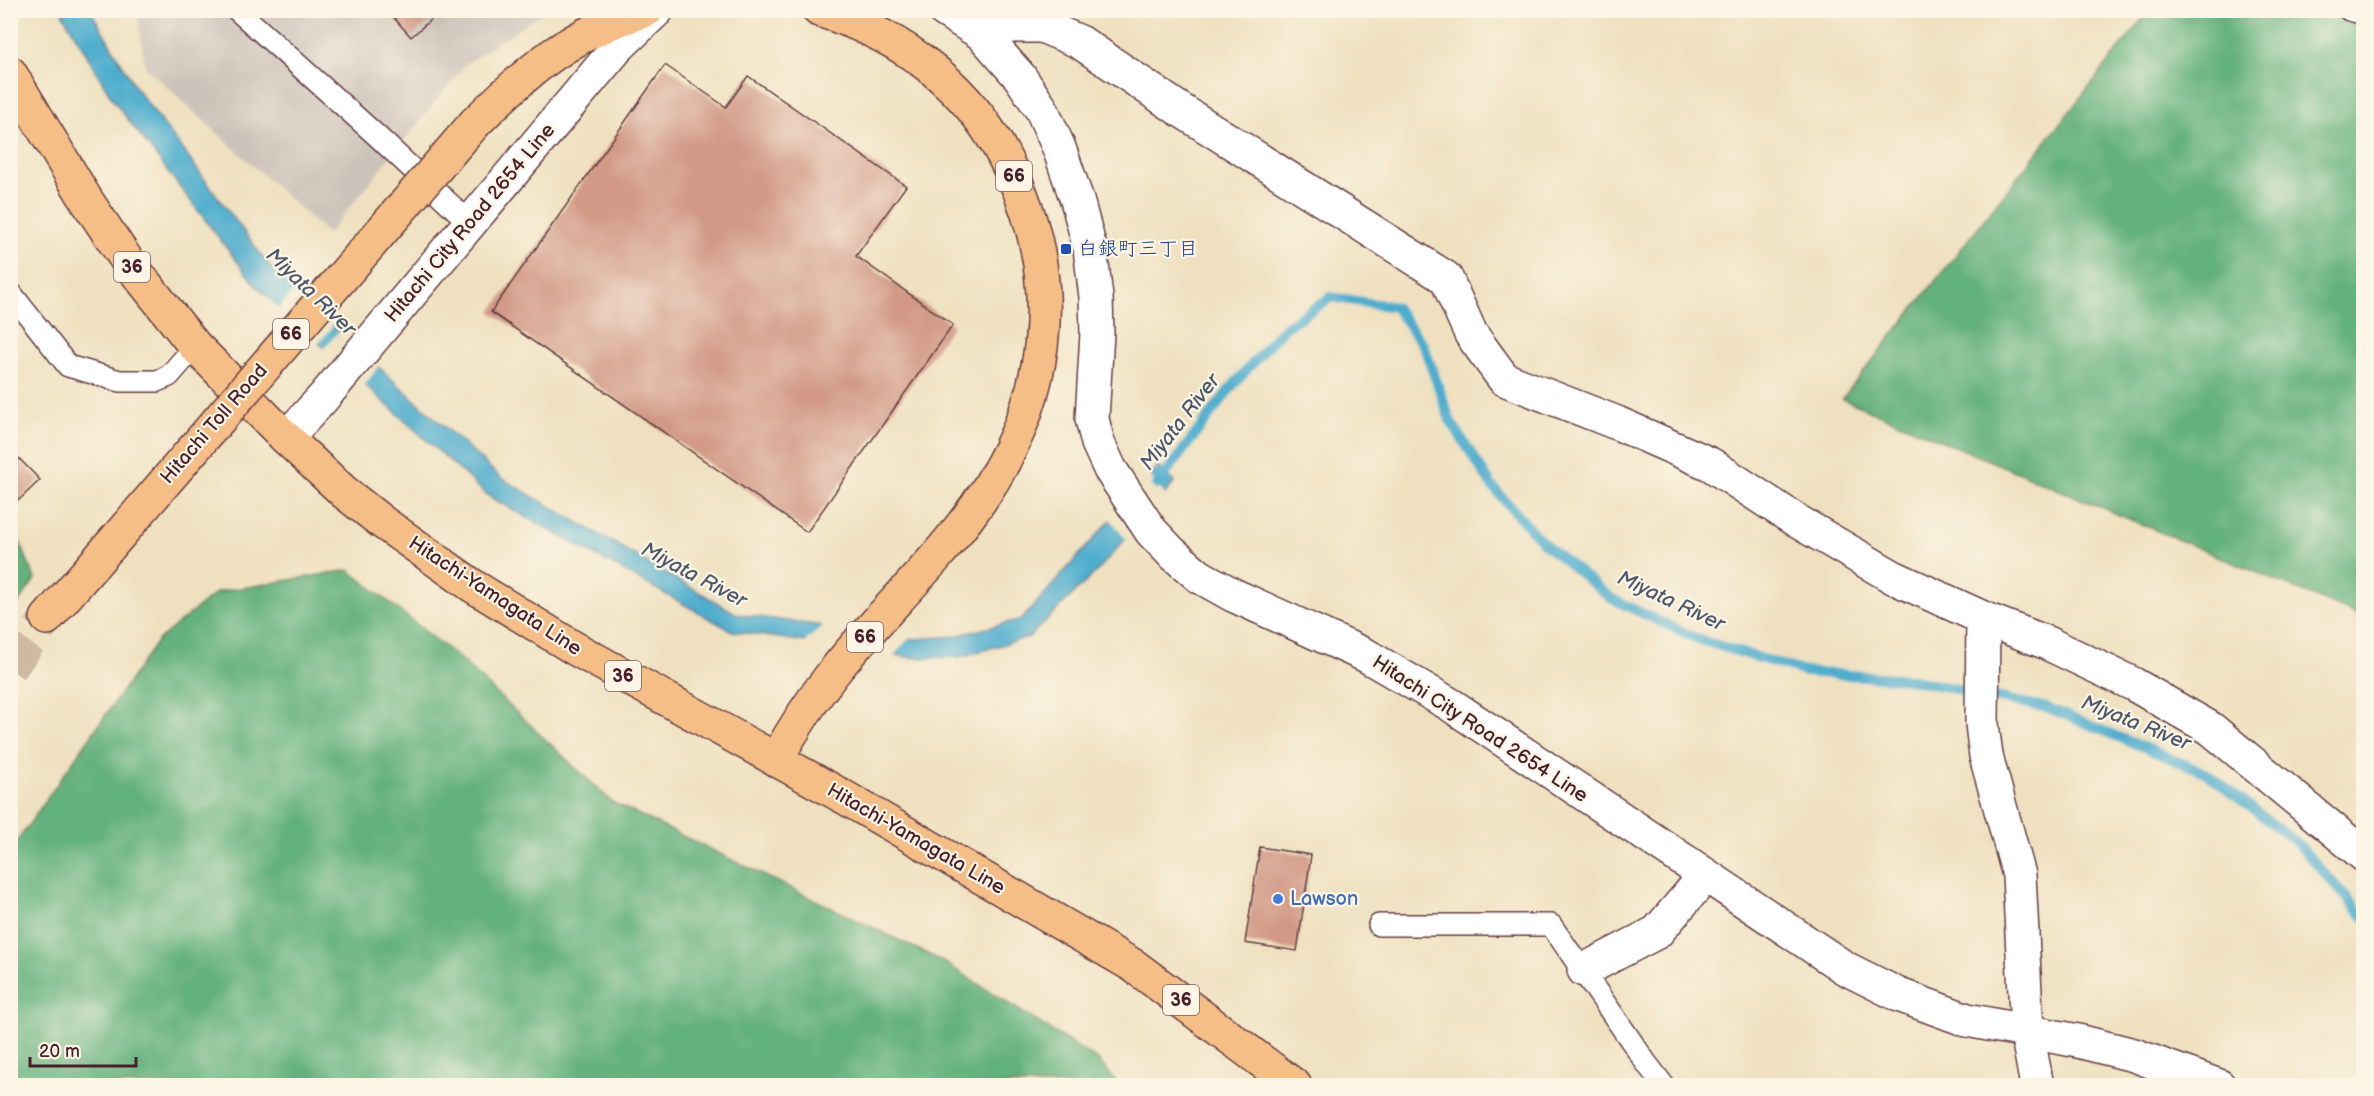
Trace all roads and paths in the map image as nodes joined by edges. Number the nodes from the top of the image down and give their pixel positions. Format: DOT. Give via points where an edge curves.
graph roads {
  1 [pos="237,10"];
  2 [pos="647,10"];
  3 [pos="657,10"];
  4 [pos="819,10"];
  5 [pos="944,10"];
  6 [pos="2349,10"];
  7 [pos="2364,14"];
  8 [pos="982,34"];
  9 [pos="10,73"];
  10 [pos="470,223"];
  11 [pos="10,292"];
  12 [pos="195,346"];
  13 [pos="286,438"];
  14 [pos="47,618"];
  15 [pos="1983,629"];
  16 [pos="776,760"];
  17 [pos="2364,855"];
  18 [pos="1706,876"];
  19 [pos="1379,925"];
  20 [pos="1584,970"];
  21 [pos="2027,1032"];
  22 [pos="1295,1086"];
  23 [pos="1665,1086"];
  24 [pos="2037,1086"];
  25 [pos="2219,1086"];
  1 -- 10 [label="lane"];
  2 -- 14 [label="main road, Hitachi Toll Road / 66, bridge" via="596,28 567,44 539,63 475,123"];
  3 -- 10 [label="street, Hitachi City Road 2654 Line" via="618,47"];
  4 -- 16 [label="main road, 66" via="868,27 925,62 966,100 994,137 1018,185 1034,236 1044,327 1034,389 1018,433 975,508 834,672 804,711"];
  5 -- 8 [label="street, Hitachi City Road 2654 Line"];
  6 -- 7 [label="lane"];
  8 -- 15 [label="street" via="1011,26 1042,26 1080,42 1446,278 1471,334 1504,379 1710,464 1797,521"];
  8 -- 18 [label="street, Hitachi City Road 2654 Line" via="1020,77 1042,110 1077,200 1090,248 1096,297 1092,419 1110,469 1151,531 1199,576 1367,656 1450,705"];
  9 -- 12 [label="main road, Hitachi-Yamagata Line / 36" via="128,262"];
  10 -- 13 [label="street, Hitachi City Road 2654 Line"];
  11 -- 12 [label="lane" via="68,366 120,381 157,381 169,375"];
  12 -- 13 [label="main road, Hitachi-Yamagata Line / 36"];
  13 -- 16 [label="main road, Hitachi-Yamagata Line / 36" via="344,492 473,586 574,648"];
  15 -- 17 [label="street" via="2047,643 2133,684 2210,728"];
  15 -- 21 [label="street" via="1982,724 1986,756 2019,875"];
  16 -- 22 [label="main road, Hitachi-Yamagata Line / 36" via="1134,966"];
  18 -- 20 [label="street" via="1657,932"];
  18 -- 21 [label="street, Hitachi City Road 2654 Line" via="1845,968 1899,995 1966,1020"];
  19 -- 20 [label="lane" via="1551,925"];
  20 -- 23 [label="lane"];
  21 -- 24 [label="street"];
  21 -- 25 [label="street, Hitachi City Road 2654 Line" via="2134,1055"];
}
